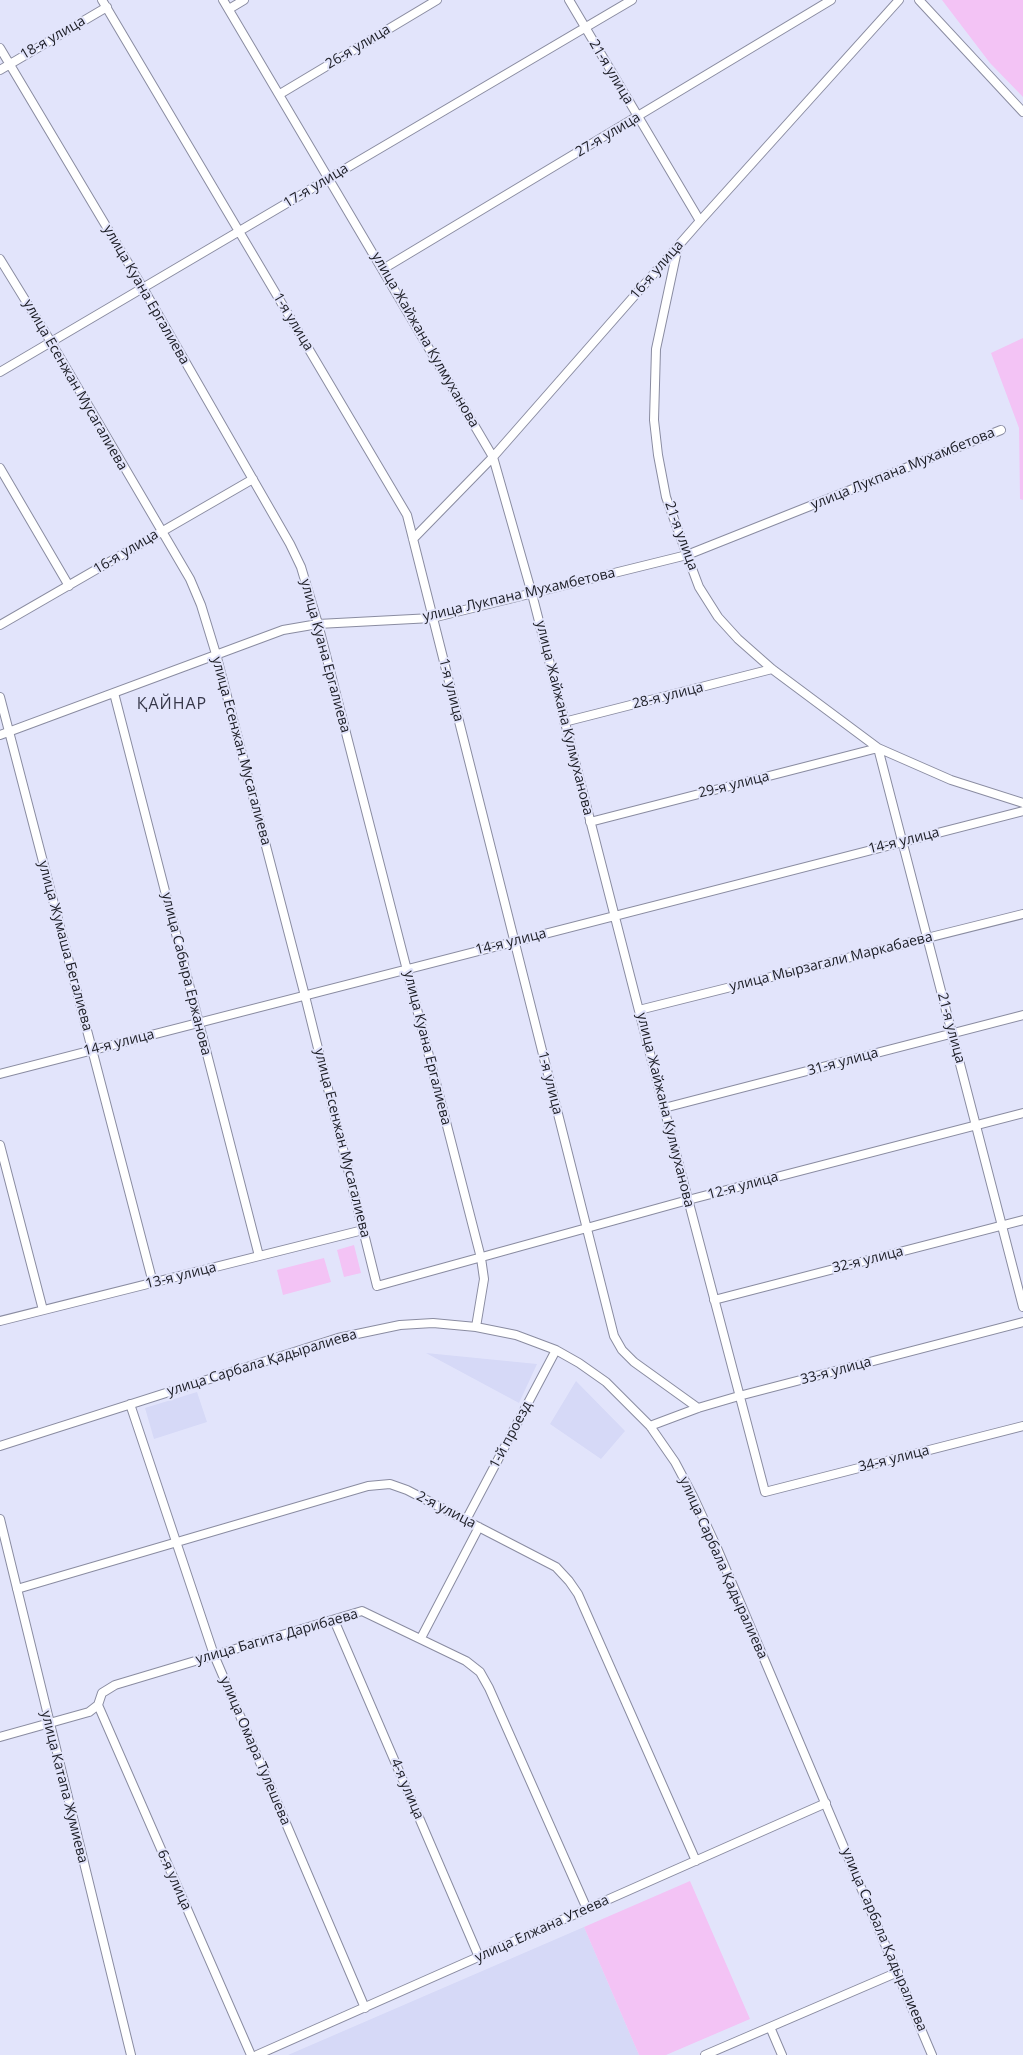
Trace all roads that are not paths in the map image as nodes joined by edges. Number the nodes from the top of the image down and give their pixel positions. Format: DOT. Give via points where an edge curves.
graph roads {
  1 [pos="224,0"];
  2 [pos="244,0"];
  3 [pos="437,0"];
  4 [pos="569,0"];
  5 [pos="632,0"];
  6 [pos="831,0"];
  7 [pos="899,0"];
  8 [pos="919,0"];
  9 [pos="105,4"];
  10 [pos="229,9"];
  11 [pos="585,28"];
  12 [pos="0,48"];
  13 [pos="10,64"];
  14 [pos="0,70"];
  15 [pos="280,94"];
  16 [pos="1023,112"];
  17 [pos="638,117"];
  18 [pos="329,178"];
  19 [pos="700,221"];
  20 [pos="239,231"];
  21 [pos="678,246"];
  22 [pos="0,259"];
  23 [pos="383,269"];
  24 [pos="143,288"];
  25 [pos="51,342"];
  26 [pos="0,372"];
  27 [pos="1001,430"];
  28 [pos="492,457"];
  29 [pos="0,468"];
  30 [pos="253,479"];
  31 [pos="161,531"];
  32 [pos="413,539"];
  33 [pos="687,555"];
  34 [pos="69,586"];
  35 [pos="532,594"];
  36 [pos="432,618"];
  37 [pos="318,624"];
  38 [pos="0,625"];
  39 [pos="216,654"];
  40 [pos="772,669"];
  41 [pos="114,693"];
  42 [pos="0,698"];
  43 [pos="564,722"];
  44 [pos="8,731"];
  45 [pos="0,735"];
  46 [pos="878,748"];
  47 [pos="1023,803"];
  48 [pos="1023,811"];
  49 [pos="590,822"];
  50 [pos="902,842"];
  51 [pos="1023,914"];
  52 [pos="614,916"];
  53 [pos="927,938"];
  54 [pos="515,942"];
  55 [pos="407,970"];
  56 [pos="305,996"];
  57 [pos="639,1010"];
  58 [pos="1023,1015"];
  59 [pos="199,1023"];
  60 [pos="952,1034"];
  61 [pos="93,1050"];
  62 [pos="0,1074"];
  63 [pos="664,1108"];
  64 [pos="1023,1113"];
  65 [pos="976,1124"];
  66 [pos="0,1145"];
  67 [pos="688,1200"];
  68 [pos="1023,1220"];
  69 [pos="1002,1226"];
  70 [pos="586,1228"];
  71 [pos="363,1230"];
  72 [pos="259,1256"];
  73 [pos="481,1258"];
  74 [pos="152,1283"];
  75 [pos="377,1286"];
  76 [pos="714,1300"];
  77 [pos="1023,1307"];
  78 [pos="44,1310"];
  79 [pos="0,1321"];
  80 [pos="1023,1322"];
  81 [pos="476,1327"];
  82 [pos="556,1350"];
  83 [pos="739,1396"];
  84 [pos="130,1404"];
  85 [pos="698,1408"];
  86 [pos="650,1426"];
  87 [pos="1023,1426"];
  88 [pos="0,1446"];
  89 [pos="766,1492"];
  90 [pos="0,1519"];
  91 [pos="466,1520"];
  92 [pos="479,1526"];
  93 [pos="175,1542"];
  94 [pos="17,1589"];
  95 [pos="334,1620"];
  96 [pos="421,1638"];
  97 [pos="214,1655"];
  98 [pos="98,1704"];
  99 [pos="49,1724"];
  100 [pos="0,1737"];
  101 [pos="826,1803"];
  102 [pos="696,1861"];
  103 [pos="587,1909"];
  104 [pos="479,1957"];
  105 [pos="898,1972"];
  106 [pos="365,2008"];
  107 [pos="770,2028"];
  108 [pos="131,2055"];
  109 [pos="250,2055"];
  110 [pos="257,2055"];
  111 [pos="705,2055"];
  112 [pos="782,2055"];
  113 [pos="932,2055"];
  1 -- 10 [label="street, улица Жайжана Кулмуханова"];
  2 -- 10 [label="street"];
  3 -- 15 [label="street, 26-я улица"];
  4 -- 11 [label="street, 21-я улица"];
  5 -- 11 [label="street, 17-я улица"];
  6 -- 17 [label="street, 27-я улица"];
  7 -- 19 [label="street, 16-я улица"];
  8 -- 16 [label="street"];
  9 -- 13 [label="street, 18-я улица"];
  9 -- 20 [label="street, 1-я улица"];
  10 -- 15 [label="street, улица Жайжана Кулмуханова"];
  11 -- 17 [label="street, 21-я улица"];
  11 -- 18 [label="street, 17-я улица"];
  12 -- 13 [label="street, улица Куана Ергалиева"];
  13 -- 14 [label="street, 18-я улица"];
  13 -- 24 [label="street, улица Куана Ергалиева"];
  15 -- 18 [label="street, улица Жайжана Кулмуханова"];
  17 -- 19 [label="street, 21-я улица"];
  17 -- 23 [label="street, 27-я улица"];
  18 -- 20 [label="street, 17-я улица"];
  18 -- 23 [label="street, улица Жайжана Кулмуханова"];
  19 -- 21 [label="street, 16-я улица"];
  20 -- 24 [label="street, 17-я улица"];
  20 -- 32 [label="street, 1-я улица" via="407,514"];
  21 -- 28 [label="street, 16-я улица"];
  21 -- 33 [label="street, 21-я улица" via="656,349 654,420 666,497"];
  22 -- 25 [label="street, улица Есенжан Мусагалиева"];
  23 -- 28 [label="street, улица Жайжана Кулмуханова"];
  24 -- 25 [label="street, 17-я улица"];
  24 -- 30 [label="street, улица Куана Ергалиева"];
  25 -- 26 [label="street, 17-я улица"];
  25 -- 31 [label="street, улица Есенжан Мусагалиева"];
  27 -- 33 [label="street, улица Лукпана Мухамбетова"];
  28 -- 32 [label="street, 16-я улица"];
  28 -- 35 [label="street, улица Жайжана Кулмуханова"];
  29 -- 34 [label="street"];
  30 -- 31 [label="street, 16-я улица"];
  30 -- 37 [label="street, улица Куана Ергалиева" via="301,567"];
  31 -- 34 [label="street, 16-я улица"];
  31 -- 39 [label="street, улица Есенжан Мусагалиева" via="190,579"];
  32 -- 36 [label="street, 1-я улица"];
  33 -- 35 [label="street, улица Лукпана Мухамбетова"];
  33 -- 40 [label="street, 21-я улица" via="699,587 718,617"];
  34 -- 38 [label="street, 16-я улица"];
  35 -- 36 [label="street, улица Лукпана Мухамбетова"];
  35 -- 43 [label="street, улица Жайжана Кулмуханова"];
  36 -- 37 [label="street, улица Лукпана Мухамбетова"];
  36 -- 54 [label="street, 1-я улица"];
  37 -- 39 [label="street, улица Лукпана Мухамбетова" via="283,630"];
  37 -- 55 [label="street, улица Куана Ергалиева"];
  39 -- 41 [label="street, улица Лукпана Мухамбетова"];
  39 -- 56 [label="street, улица Есенжан Мусагалиева"];
  40 -- 43 [label="street, 28-я улица"];
  40 -- 46 [label="street, 21-я улица"];
  41 -- 44 [label="street, улица Лукпана Мухамбетова"];
  41 -- 59 [label="street, улица Сабыра Ержанова"];
  42 -- 44 [label="street, улица Жумаша Бегалиева"];
  43 -- 49 [label="street, улица Жайжана Кулмуханова"];
  44 -- 45 [label="street, улица Лукпана Мухамбетова"];
  44 -- 61 [label="street, улица Жумаша Бегалиева"];
  46 -- 47 [label="street, 21-я улица" via="951,780"];
  46 -- 49 [label="street, 29-я улица"];
  46 -- 50 [label="street, 21-я улица"];
  48 -- 50 [label="street, 14-я улица"];
  49 -- 52 [label="street, улица Жайжана Кулмуханова"];
  50 -- 52 [label="street, 14-я улица"];
  50 -- 53 [label="street, 21-я улица"];
  51 -- 53 [label="street, улица Мырзагали Маркабаева"];
  52 -- 54 [label="street, 14-я улица"];
  52 -- 57 [label="street, улица Жайжана Кулмуханова"];
  53 -- 57 [label="street, улица Мырзагали Маркабаева"];
  53 -- 60 [label="street, 21-я улица"];
  54 -- 55 [label="street, 14-я улица"];
  54 -- 70 [label="street, 1-я улица"];
  55 -- 56 [label="street, 14-я улица"];
  55 -- 73 [label="street, улица Куана Ергалиева"];
  56 -- 59 [label="street, 14-я улица"];
  56 -- 71 [label="street, улица Есенжан Мусагалиева"];
  57 -- 63 [label="street, улица Жайжана Кулмуханова"];
  58 -- 60 [label="street, 31-я улица"];
  59 -- 61 [label="street, 14-я улица"];
  59 -- 72 [label="street, улица Сабыра Ержанова"];
  60 -- 63 [label="street, 31-я улица"];
  60 -- 65 [label="street, 21-я улица"];
  61 -- 62 [label="street, 14-я улица"];
  61 -- 74 [label="street, улица Жумаша Бегалиева"];
  63 -- 67 [label="street, улица Жайжана Кулмуханова"];
  64 -- 65 [label="street, 12-я улица"];
  65 -- 67 [label="street, 12-я улица"];
  65 -- 69 [label="street, 21-я улица"];
  66 -- 78 [label="street"];
  67 -- 70 [label="street, 12-я улица"];
  67 -- 76 [label="street, улица Жайжана Кулмуханова"];
  68 -- 69 [label="street, 32-я улица"];
  69 -- 76 [label="street, 32-я улица"];
  69 -- 77 [label="street, 21-я улица"];
  70 -- 73 [label="street, 12-я улица"];
  70 -- 85 [label="street, 1-я улица" via="614,1336 622,1350"];
  71 -- 72 [label="street, 13-я улица"];
  71 -- 75 [label="street, улица Есенжан Мусагалиева"];
  72 -- 74 [label="street, 13-я улица"];
  73 -- 75 [label="street, 12-я улица"];
  73 -- 81 [label="street, улица Куана Ергалиева" via="484,1279"];
  74 -- 78 [label="street, 13-я улица"];
  76 -- 83 [label="street, улица Жайжана Кулмуханова"];
  78 -- 79 [label="street, 13-я улица"];
  80 -- 83 [label="street, 33-я улица"];
  81 -- 82 [label="street, улица Сарбала Қадыралиева" via="516,1335"];
  81 -- 84 [label="street, улица Сарбала Қадыралиева" via="433,1323 400,1325 338,1338"];
  82 -- 86 [label="street, улица Сарбала Қадыралиева" via="606,1382"];
  82 -- 91 [label="street, 1-й проезд"];
  83 -- 85 [label="street, 33-я улица"];
  83 -- 89 [label="street, улица Жайжана Кулмуханова"];
  84 -- 88 [label="street, улица Сарбала Қадыралиева"];
  84 -- 93 [label="street, улица Омара Тулешева"];
  85 -- 86 [label="street, 33-я улица"];
  86 -- 101 [label="street, улица Сарбала Қадыралиева" via="675,1462 713,1540"];
  87 -- 89 [label="street, 34-я улица"];
  90 -- 94 [label="street, улица Катапа Жумиева"];
  91 -- 92 [label="street, 2-я улица"];
  91 -- 93 [label="street, 2-я улица" via="390,1484 368,1486"];
  92 -- 96 [label="street"];
  92 -- 102 [label="street, 2-я улица" via="556,1568 578,1594"];
  93 -- 94 [label="street, 2-я улица"];
  93 -- 97 [label="street, улица Омара Тулешева"];
  94 -- 99 [label="street, улица Катапа Жумиева"];
  95 -- 96 [label="street, улица Багита Дарибаева" via="362,1611"];
  95 -- 97 [label="street, улица Багита Дарибаева"];
  95 -- 104 [label="street, 4-я улица"];
  96 -- 103 [label="street, улица Багита Дарибаева" via="466,1661 480,1672"];
  97 -- 98 [label="street, улица Багита Дарибаева" via="115,1685 102,1693"];
  97 -- 106 [label="street, улица Омара Тулешева"];
  98 -- 99 [label="street, улица Багита Дарибаева" via="89,1712"];
  98 -- 109 [label="street, 6-я улица"];
  99 -- 100 [label="street, улица Багита Дарибаева"];
  99 -- 108 [label="street, улица Катапа Жумиева"];
  101 -- 102 [label="street, улица Елжана Утеева"];
  101 -- 105 [label="street, улица Сарбала Қадыралиева"];
  102 -- 103 [label="street, улица Елжана Утеева"];
  103 -- 104 [label="street, улица Елжана Утеева"];
  104 -- 106 [label="street, улица Елжана Утеева"];
  105 -- 107 [label="street"];
  105 -- 113 [label="street, улица Сарбала Қадыралиева"];
  106 -- 110 [label="street, улица Елжана Утеева"];
  107 -- 111 [label="street"];
  107 -- 112 [label="street"];
}
